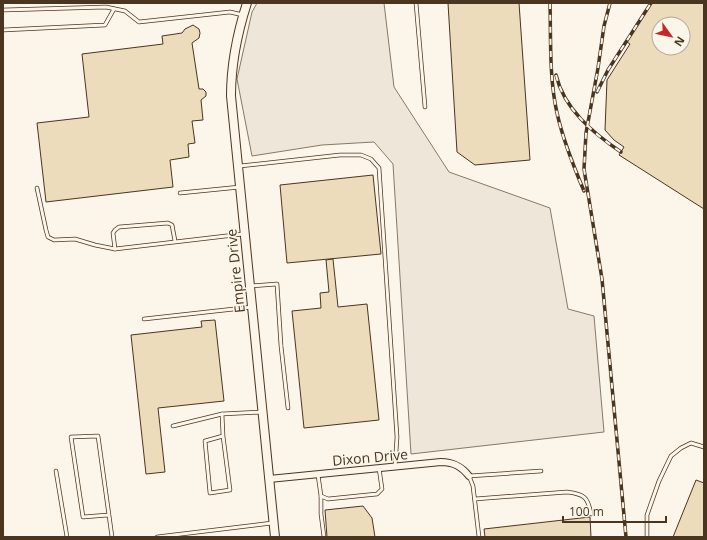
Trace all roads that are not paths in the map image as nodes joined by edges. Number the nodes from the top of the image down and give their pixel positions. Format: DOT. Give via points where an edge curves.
graph roads {
  1 [pos="247,3"];
  2 [pos="416,3"];
  3 [pos="114,9"];
  4 [pos="3,10"];
  5 [pos="243,15"];
  6 [pos="3,30"];
  7 [pos="425,106"];
  8 [pos="238,166"];
  9 [pos="240,187"];
  10 [pos="37,188"];
  11 [pos="180,193"];
  12 [pos="244,234"];
  13 [pos="174,241"];
  14 [pos="115,249"];
  15 [pos="250,286"];
  16 [pos="252,308"];
  17 [pos="144,319"];
  18 [pos="288,408"];
  19 [pos="262,412"];
  20 [pos="222,414"];
  21 [pos="173,426"];
  22 [pos="223,436"];
  23 [pos="704,447"];
  24 [pos="394,467"];
  25 [pos="379,468"];
  26 [pos="56,471"];
  27 [pos="541,471"];
  28 [pos="318,474"];
  29 [pos="469,476"];
  30 [pos="269,479"];
  31 [pos="321,496"];
  32 [pos="475,499"];
  33 [pos="591,514"];
  34 [pos="108,515"];
  35 [pos="274,523"];
  36 [pos="67,537"];
  37 [pos="112,537"];
  38 [pos="157,537"];
  39 [pos="275,537"];
  40 [pos="324,537"];
  41 [pos="479,537"];
  42 [pos="647,537"];
  1 -- 5 [label="street, Empire Drive"];
  2 -- 7 [label="lane"];
  3 -- 4 [label="lane" via="106,7"];
  3 -- 5 [label="lane" via="125,11 139,22 230,12"];
  3 -- 6 [label="lane" via="105,25"];
  5 -- 8 [label="street, Empire Drive" via="234,52 231,81"];
  8 -- 9 [label="street, Empire Drive"];
  8 -- 24 [label="lane" via="361,155 371,159 379,168 397,437"];
  9 -- 11 [label="lane"];
  9 -- 12 [label="street, Empire Drive"];
  10 -- 14 [label="lane" via="48,237 54,240 74,239"];
  12 -- 13 [label="lane"];
  12 -- 15 [label="street, Empire Drive"];
  13 -- 14 [label="lane"];
  13 -- 14 [label="lane" via="172,225 168,223 119,228 113,233"];
  15 -- 16 [label="street, Empire Drive"];
  15 -- 18 [label="lane" via="277,284"];
  16 -- 17 [label="lane"];
  16 -- 19 [label="street, Empire Drive"];
  19 -- 20 [label="lane"];
  19 -- 30 [label="street, Empire Drive"];
  20 -- 21 [label="lane"];
  20 -- 22 [label="lane"];
  22 -- 22 [label="lane" via="230,490 210,493 205,441"];
  23 -- 42 [label="lane" via="691,443 671,456 647,514"];
  24 -- 25 [label="street, Dixon Drive"];
  24 -- 29 [label="street, Dixon Drive" via="449,462 461,467"];
  25 -- 28 [label="street, Dixon Drive"];
  25 -- 31 [label="lane" via="382,490 377,494 328,499"];
  26 -- 36 [label="lane"];
  27 -- 29 [label="lane"];
  28 -- 30 [label="street, Dixon Drive"];
  28 -- 31 [label="lane"];
  29 -- 32 [label="lane"];
  30 -- 35 [label="street, Empire Drive"];
  31 -- 40 [label="lane"];
  32 -- 33 [label="lane" via="576,493 589,502"];
  32 -- 41 [label="lane"];
  34 -- 34 [label="lane" via="98,436 71,437 84,517"];
  34 -- 37 [label="lane"];
  35 -- 38 [label="lane"];
  35 -- 39 [label="street, Empire Drive"];
}
